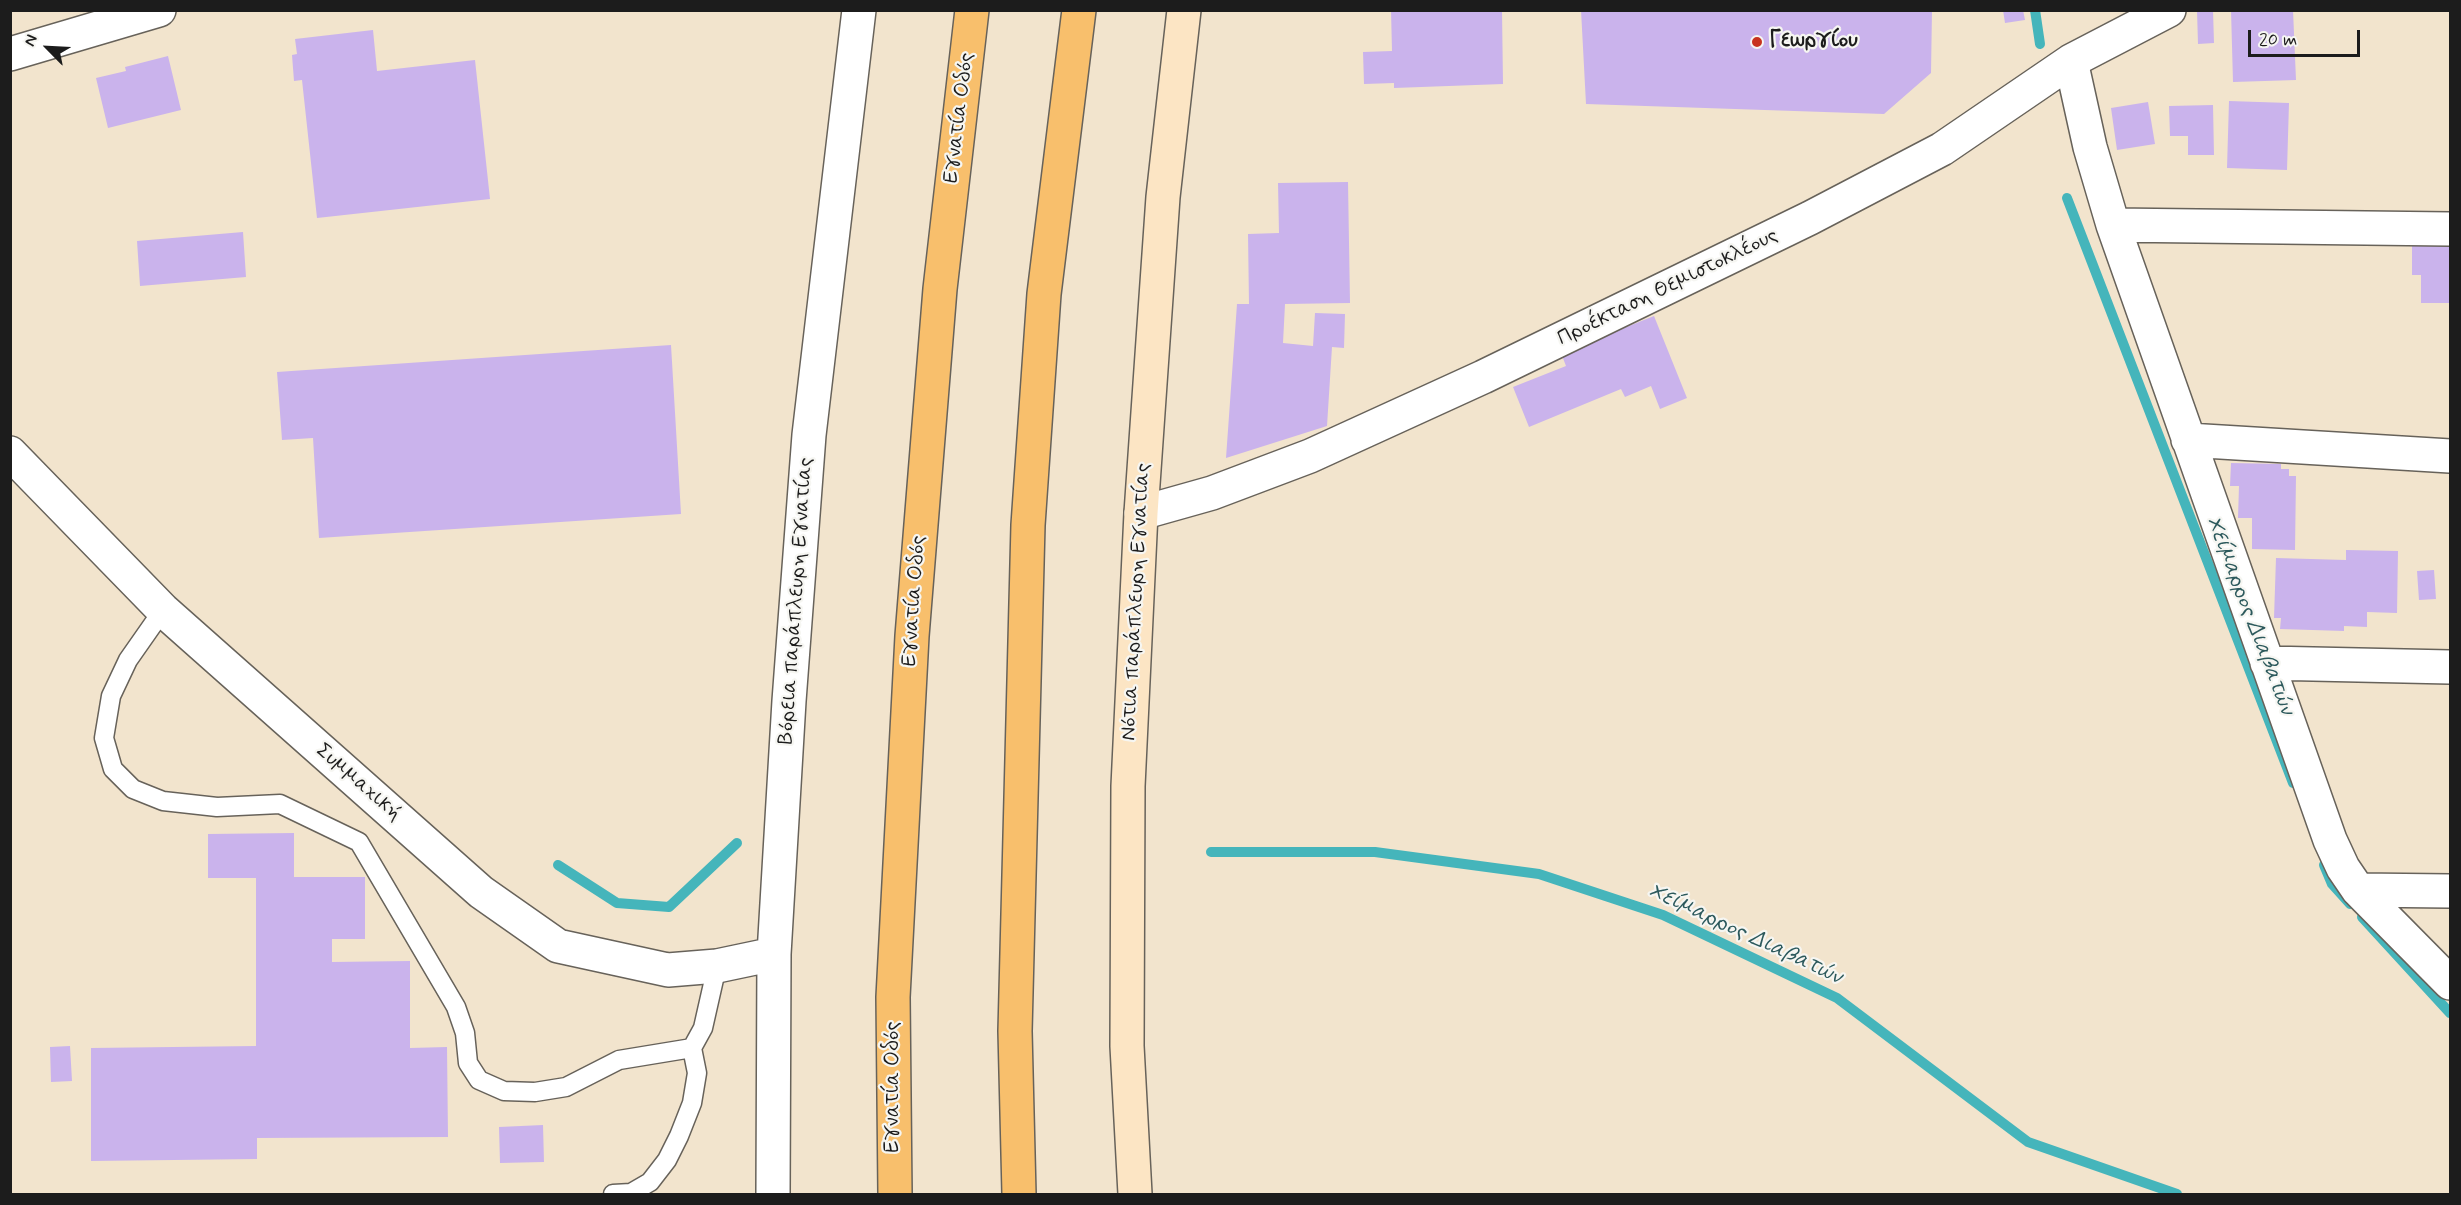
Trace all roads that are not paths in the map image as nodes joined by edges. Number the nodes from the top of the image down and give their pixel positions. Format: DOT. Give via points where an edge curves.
graph roads {
  1 [pos="159,10"];
  2 [pos="859,10"];
  3 [pos="972,10"];
  4 [pos="1079,10"];
  5 [pos="1184,10"];
  6 [pos="2169,10"];
  7 [pos="10,54"];
  8 [pos="2071,61"];
  9 [pos="2113,225"];
  10 [pos="2451,229"];
  11 [pos="2188,440"];
  12 [pos="10,453"];
  13 [pos="2451,456"];
  14 [pos="1141,513"];
  15 [pos="163,610"];
  16 [pos="2267,663"];
  17 [pos="2451,667"];
  18 [pos="2358,890"];
  19 [pos="2451,891"];
  20 [pos="774,954"];
  21 [pos="717,966"];
  22 [pos="2451,983"];
  23 [pos="692,1048"];
  24 [pos="613,1194"];
  25 [pos="773,1194"];
  26 [pos="895,1194"];
  27 [pos="1019,1194"];
  28 [pos="1135,1194"];
  1 -- 7 [label="street"];
  2 -- 20 [label="street, Βόρεια παράπλευρη Εγνατίας" via="809,435"];
  3 -- 26 [label="highway, Εγνατία Οδός" via="940,289 912,636 893,997"];
  4 -- 27 [label="highway" via="1044,294 1028,525 1015,1031"];
  5 -- 14 [label="street, Νότια παράπλευρη Εγνατίας" via="1163,197"];
  6 -- 8 [label="street, Προέκταση Θεμιστοκλέους"];
  8 -- 9 [label="street"];
  8 -- 14 [label="street, Προέκταση Θεμιστοκλέους" via="1952,143 1800,223 1310,456 1212,493"];
  9 -- 10 [label="street"];
  9 -- 11 [label="street"];
  11 -- 13 [label="street"];
  11 -- 16 [label="street"];
  12 -- 15 [label="street, Συμμαχική"];
  14 -- 28 [label="street, Νότια παράπλευρη Εγνατίας" via="1128,786 1127,1046"];
  15 -- 21 [label="street, Συμμαχική" via="481,892 558,946 668,970"];
  15 -- 23 [label="lane" via="128,660 111,696 104,738 113,769 133,789 163,801 216,807 280,804 358,842 456,1006 465,1033 468,1062 479,1080 504,1091 535,1092 566,1087 619,1060"];
  16 -- 17 [label="street"];
  16 -- 18 [label="street" via="2330,840"];
  18 -- 19 [label="street"];
  18 -- 22 [label="street"];
  20 -- 21 [label="street, Συμμαχική"];
  20 -- 25 [label="street, Βόρεια παράπλευρη Εγνατίας"];
  21 -- 23 [label="lane" via="704,1028"];
  23 -- 24 [label="lane" via="697,1073 692,1103 667,1160 650,1182 631,1193"];
}
